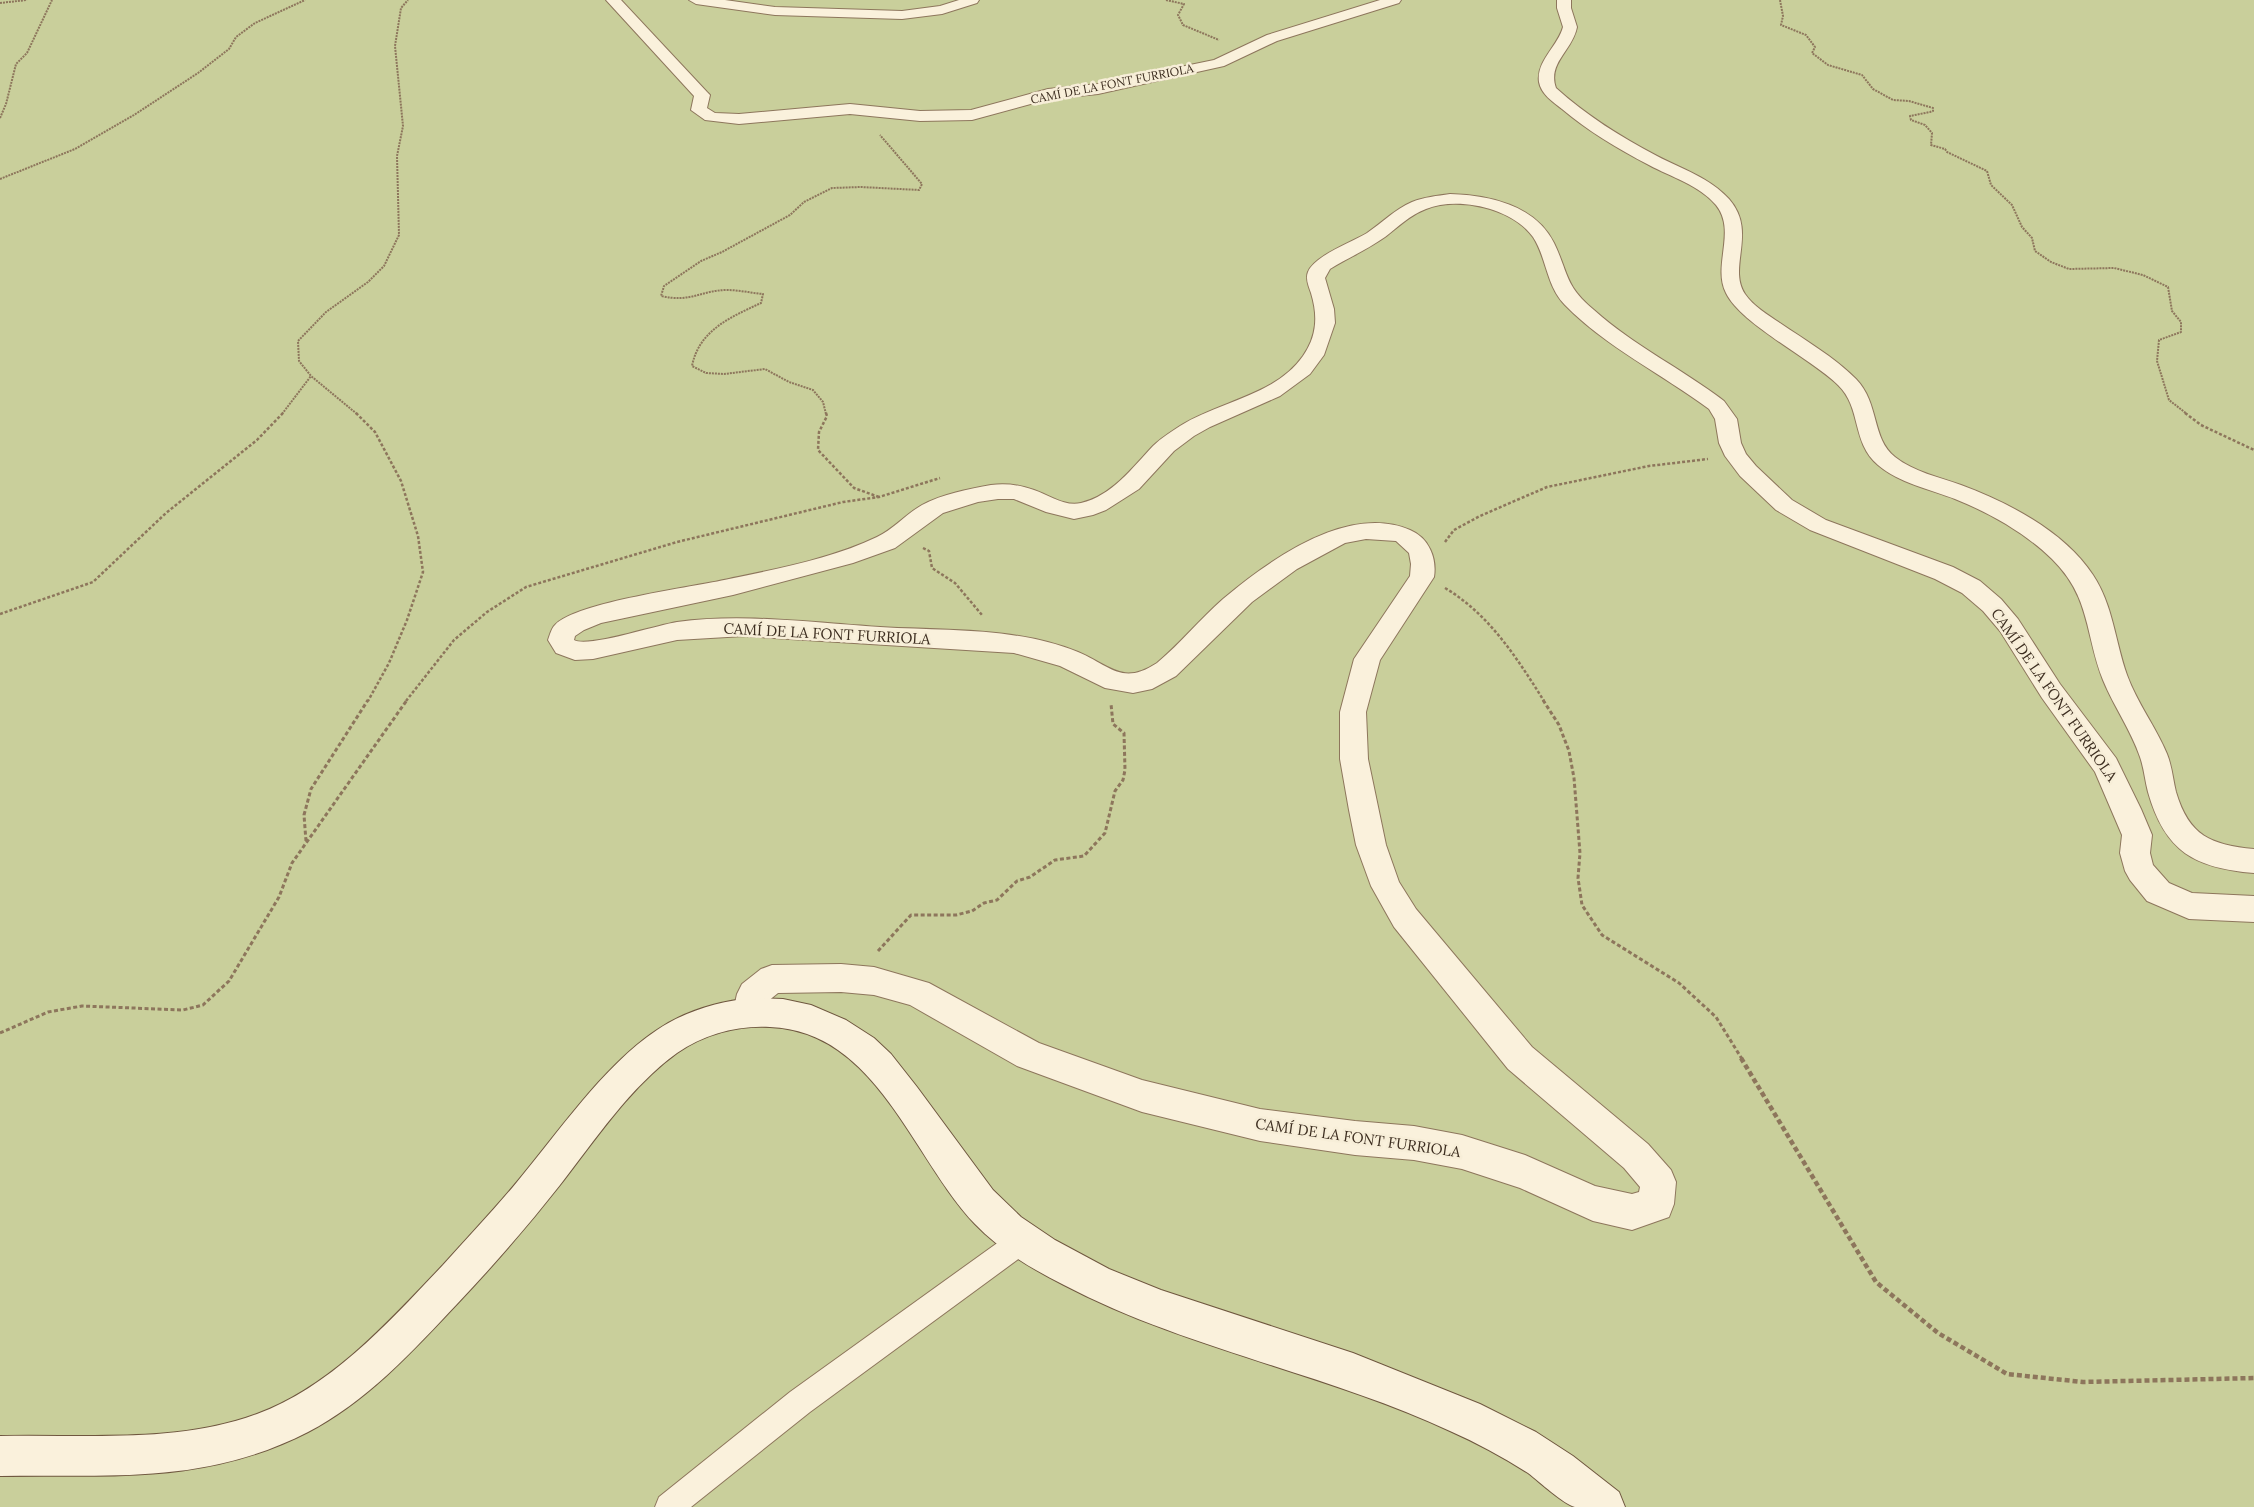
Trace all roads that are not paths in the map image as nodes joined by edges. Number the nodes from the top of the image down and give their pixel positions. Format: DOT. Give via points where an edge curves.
graph roads {
  1 [pos="613,0"];
  2 [pos="696,0"];
  3 [pos="972,0"];
  4 [pos="1394,0"];
  5 [pos="1564,0"];
  6 [pos="2254,861"];
  7 [pos="2254,909"];
  8 [pos="749,1012"];
  9 [pos="1023,1240"];
  10 [pos="0,1456"];
  11 [pos="669,1507"];
  12 [pos="1604,1507"];
  1 -- 4 [label="street, CAMÍ DE LA FONT FURRIOLA" via="700,91 699,110 703,114 724,118 760,118 850,109 920,116 972,115 1048,94 1098,89 1218,63 1272,38"];
  2 -- 3 [label="street" via="775,11 902,15 942,10"];
  5 -- 6 [label="street" via="1562,6 1571,25 1546,71 1549,90 1605,132 1703,186 1723,203 1732,223 1732,281 1736,295 1756,314 1847,382 1864,407 1868,433 1878,453 1910,475 1987,505 2024,526 2062,555 2083,579 2096,605 2114,674 2156,761 2171,820 2181,835 2201,850 2222,858"];
  7 -- 8 [label="street, CAMÍ DE LA FONT FURRIOLA" via="2189,906 2158,892 2149,882 2136,861 2137,836 2106,766 2050,691 2009,625 1982,595 1944,572 1804,518 1784,505 1736,456 1726,419 1717,406 1600,324 1570,299 1558,279 1540,234 1528,221 1493,205 1448,200 1414,208 1323,265 1316,278 1326,321 1317,352 1304,367 1270,393 1186,431 1166,445 1137,478 1100,503 1075,511 1005,490 955,501 932,509 898,535 860,552 729,588 594,616 570,626 563,632 561,640 575,651 592,650 678,631 744,627 1014,644 1043,650 1111,680 1126,684 1143,682 1185,651 1232,605 1293,561 1352,533 1371,531 1402,535 1414,542 1421,552 1423,571 1367,659 1353,712 1354,758 1363,810 1386,886 1405,918 1520,1058 1636,1156 1658,1182 1656,1204 1632,1212 1594,1203 1525,1172 1462,1152 1414,1143 1260,1125 1142,1096 1029,1055 918,993 863,980 772,979 753,994"];
  8 -- 9 [label="street" via="807,1018 862,1048 874,1058 907,1101 949,1164 984,1208"];
  8 -- 10 [label="street" via="696,1025 678,1034 646,1059 588,1120 503,1227 417,1319 364,1368 298,1416 268,1431 194,1452"];
  9 -- 11 [label="lane" via="800,1402"];
  9 -- 12 [label="street" via="1067,1267 1132,1298 1333,1365 1471,1421 1510,1439 1544,1460"];
}
